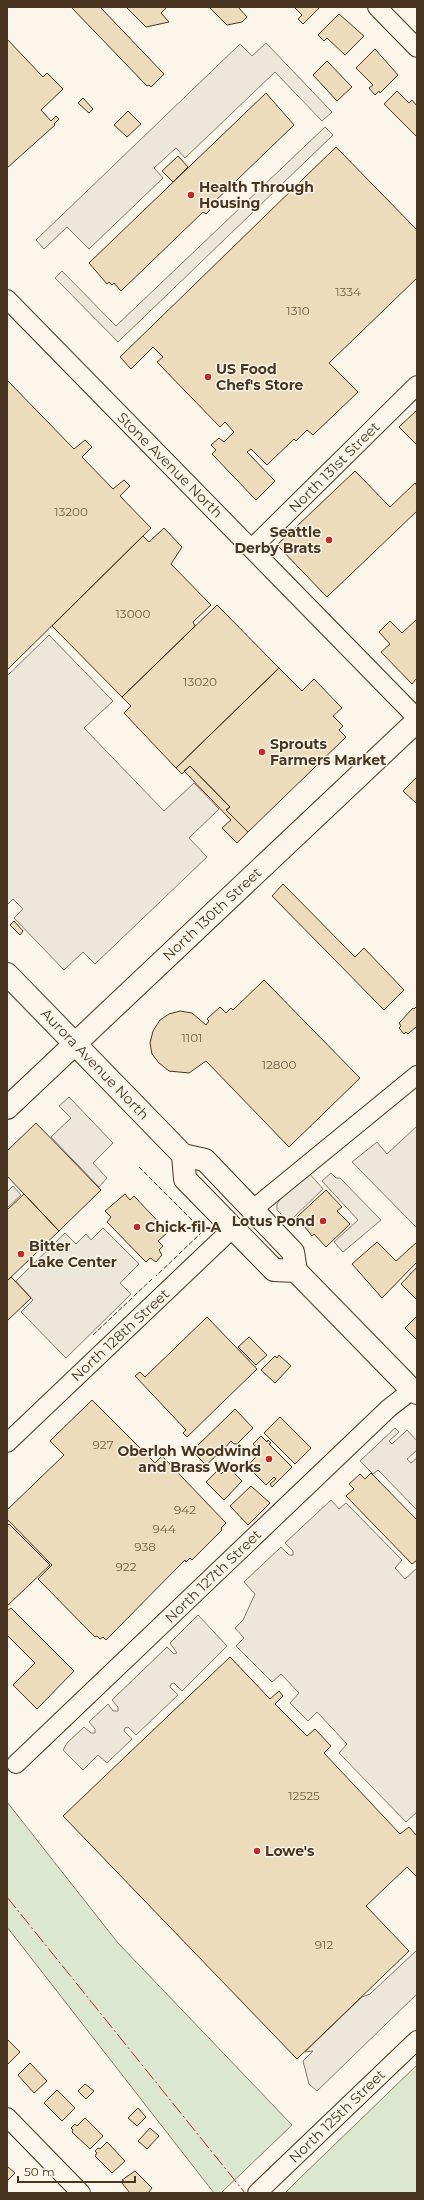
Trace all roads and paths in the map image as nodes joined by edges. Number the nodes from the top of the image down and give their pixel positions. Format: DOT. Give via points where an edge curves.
graph roads {
  1 [pos="377,7"];
  2 [pos="417,48"];
  3 [pos="7,299"];
  4 [pos="417,385"];
  5 [pos="252,548"];
  6 [pos="417,719"];
  7 [pos="7,974"];
  8 [pos="75,1043"];
  9 [pos="417,1075"];
  10 [pos="7,1108"];
  11 [pos="183,1155"];
  12 [pos="252,1210"];
  13 [pos="233,1228"];
  14 [pos="296,1271"];
  15 [pos="415,1395"];
  16 [pos="7,1443"];
  17 [pos="16,1764"];
  18 [pos="417,2040"];
  19 [pos="7,2118"];
  20 [pos="81,2193"];
  21 [pos="257,2193"];
  1 -- 2 [label="street"];
  3 -- 5 [label="street, Stone Avenue North"];
  4 -- 5 [label="street, North 131st Street"];
  5 -- 6 [label="street, Stone Avenue North"];
  6 -- 8 [label="main road, North 130th Street"];
  7 -- 8 [label="main road, Aurora Avenue North"];
  8 -- 10 [label="main road, North 130th Street"];
  8 -- 11 [label="main road, Aurora Avenue North"];
  9 -- 12 [label="street"];
  11 -- 12 [label="main road" via="204,1160"];
  11 -- 13 [label="main road" via="185,1179"];
  12 -- 14 [label="main road" via="293,1252"];
  13 -- 14 [label="main road" via="274,1270"];
  13 -- 16 [label="street, North 128th Street"];
  14 -- 15 [label="main road"];
  15 -- 17 [label="street, North 127th Street" via="389,1408"];
  18 -- 21 [label="street, North 125th Street"];
  19 -- 20 [label="street"];
}
